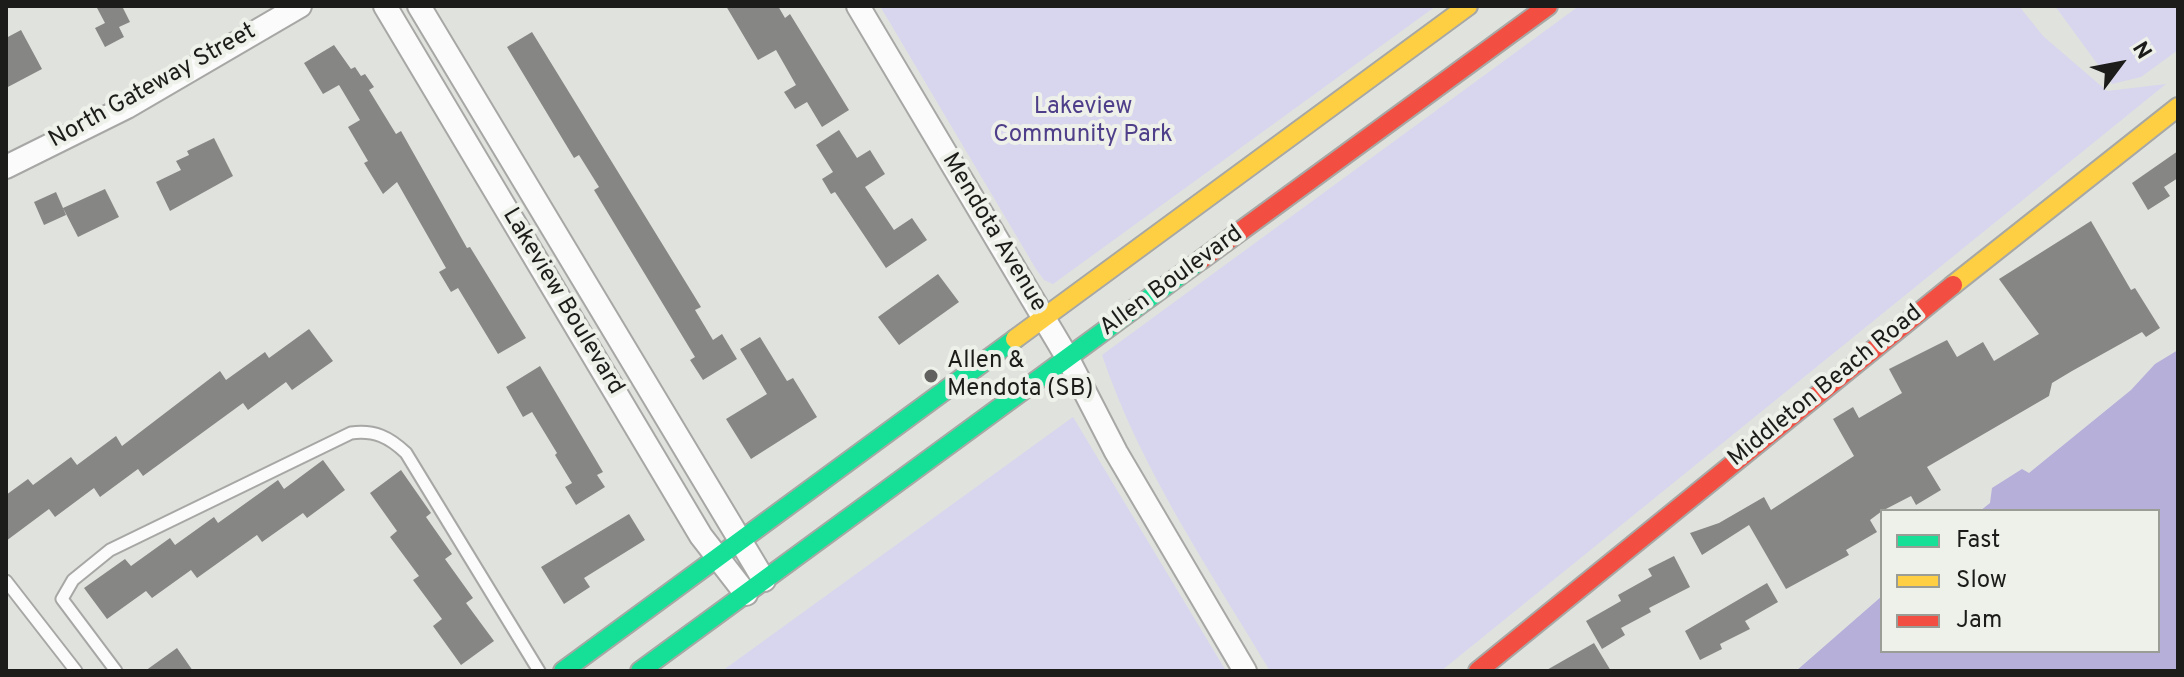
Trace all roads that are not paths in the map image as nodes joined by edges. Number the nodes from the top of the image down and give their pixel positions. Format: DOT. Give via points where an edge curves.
graph roads {
  1 [pos="300,6"];
  2 [pos="385,6"];
  3 [pos="419,6"];
  4 [pos="858,6"];
  5 [pos="1468,6"];
  6 [pos="1548,6"];
  7 [pos="2178,107"];
  8 [pos="6,167"];
  9 [pos="1043,317"];
  10 [pos="1067,357"];
  11 [pos="739,542"];
  12 [pos="716,558"];
  13 [pos="6,581"];
  14 [pos="755,587"];
  15 [pos="76,671"];
  16 [pos="116,671"];
  17 [pos="539,671"];
  18 [pos="563,671"];
  19 [pos="640,671"];
  20 [pos="1245,671"];
  21 [pos="1478,671"];
  1 -- 8 [label="street, North Gateway Street" via="127,107"];
  2 -- 12 [label="street, Lakeview Boulevard"];
  3 -- 11 [label="street, Lakeview Boulevard"];
  4 -- 9 [label="street, Mendota Avenue"];
  5 -- 9 [label="main road, Allen Boulevard"];
  6 -- 10 [label="main road, Allen Boulevard"];
  7 -- 21 [label="main road, Middleton Beach Road"];
  9 -- 10 [label="street, Mendota Avenue"];
  9 -- 11 [label="main road, Allen Boulevard"];
  10 -- 14 [label="main road, Allen Boulevard"];
  10 -- 20 [label="street, Mendota Avenue" via="1116,452"];
  11 -- 12 [label="main road, Allen Boulevard"];
  11 -- 14 [label="street, Lakeview Boulevard"];
  12 -- 14 [label="street, Lakeview Boulevard"];
  12 -- 18 [label="main road, Allen Boulevard"];
  13 -- 15 [label="lane"];
  14 -- 19 [label="main road, Allen Boulevard"];
  16 -- 17 [label="lane" via="62,599 84,569 110,550 351,433 366,431 389,437 406,453"];
}
